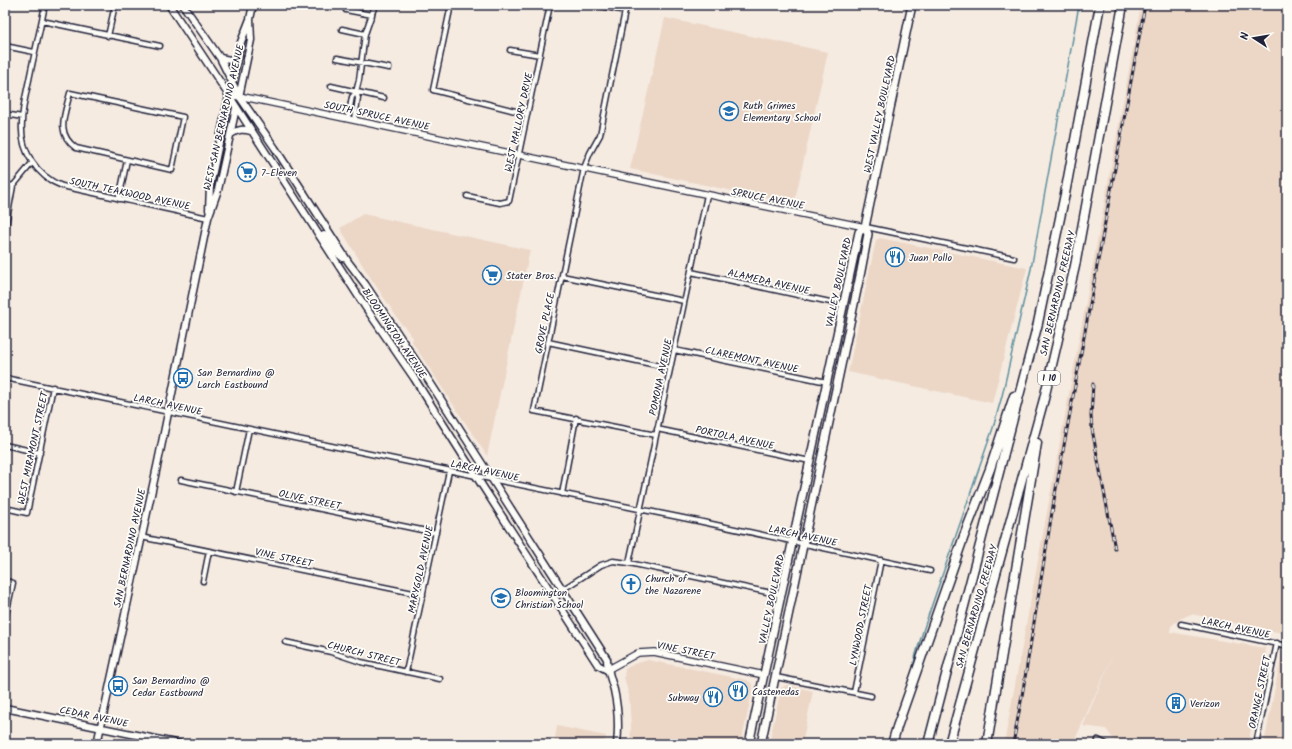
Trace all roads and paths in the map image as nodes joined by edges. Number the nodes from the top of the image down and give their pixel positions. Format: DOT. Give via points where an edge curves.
graph roads {
  1 [pos="45,5"];
  2 [pos="115,5"];
  3 [pos="169,5"];
  4 [pos="184,5"];
  5 [pos="253,5"];
  6 [pos="375,5"];
  7 [pos="451,5"];
  8 [pos="550,5"];
  9 [pos="597,5"];
  10 [pos="625,5"];
  11 [pos="912,5"];
  12 [pos="1100,5"];
  13 [pos="1123,5"];
  14 [pos="346,10"];
  15 [pos="625,12"];
  16 [pos="372,15"];
  17 [pos="250,19"];
  18 [pos="42,21"];
  19 [pos="342,29"];
  20 [pos="365,34"];
  21 [pos="108,36"];
  22 [pos="5,46"];
  23 [pos="160,46"];
  24 [pos="510,50"];
  25 [pos="34,52"];
  26 [pos="238,56"];
  27 [pos="540,56"];
  28 [pos="220,58"];
  29 [pos="337,58"];
  30 [pos="362,64"];
  31 [pos="389,68"];
  32 [pos="232,82"];
  33 [pos="331,86"];
  34 [pos="356,92"];
  35 [pos="239,96"];
  36 [pos="230,97"];
  37 [pos="384,98"];
  38 [pos="236,108"];
  39 [pos="5,114"];
  40 [pos="527,114"];
  41 [pos="22,117"];
  42 [pos="348,118"];
  43 [pos="354,119"];
  44 [pos="252,131"];
  45 [pos="231,134"];
  46 [pos="520,154"];
  47 [pos="127,160"];
  48 [pos="32,163"];
  49 [pos="584,168"];
  50 [pos="5,184"];
  51 [pos="13,186"];
  52 [pos="707,195"];
  53 [pos="467,196"];
  54 [pos="119,199"];
  55 [pos="208,218"];
  56 [pos="865,227"];
  57 [pos="5,230"];
  58 [pos="320,237"];
  59 [pos="1014,258"];
  60 [pos="349,263"];
  61 [pos="691,272"];
  62 [pos="562,276"];
  63 [pos="684,301"];
  64 [pos="844,305"];
  65 [pos="1036,330"];
  66 [pos="401,339"];
  67 [pos="548,342"];
  68 [pos="391,346"];
  69 [pos="674,350"];
  70 [pos="179,356"];
  71 [pos="670,368"];
  72 [pos="5,378"];
  73 [pos="827,382"];
  74 [pos="53,387"];
  75 [pos="1044,399"];
  76 [pos="168,412"];
  77 [pos="576,418"];
  78 [pos="249,429"];
  79 [pos="657,429"];
  80 [pos="656,435"];
  81 [pos="5,445"];
  82 [pos="40,453"];
  83 [pos="810,461"];
  84 [pos="449,470"];
  85 [pos="476,476"];
  86 [pos="181,480"];
  87 [pos="491,480"];
  88 [pos="236,492"];
  89 [pos="562,494"];
  90 [pos="5,508"];
  91 [pos="640,509"];
  92 [pos="436,533"];
  93 [pos="141,537"];
  94 [pos="793,541"];
  95 [pos="803,544"];
  96 [pos="209,551"];
  97 [pos="881,560"];
  98 [pos="629,563"];
  99 [pos="930,571"];
  100 [pos="5,581"];
  101 [pos="203,581"];
  102 [pos="563,589"];
  103 [pos="423,595"];
  104 [pos="554,595"];
  105 [pos="782,595"];
  106 [pos="5,619"];
  107 [pos="1181,624"];
  108 [pos="285,642"];
  109 [pos="1277,644"];
  110 [pos="1287,646"];
  111 [pos="607,670"];
  112 [pos="406,672"];
  113 [pos="764,675"];
  114 [pos="776,677"];
  115 [pos="440,679"];
  116 [pos="854,692"];
  117 [pos="870,696"];
  118 [pos="5,708"];
  119 [pos="101,727"];
  120 [pos="1098,740"];
  121 [pos="97,744"];
  122 [pos="180,744"];
  123 [pos="617,744"];
  124 [pos="749,744"];
  125 [pos="761,744"];
  126 [pos="892,744"];
  127 [pos="928,744"];
  128 [pos="949,744"];
  129 [pos="987,744"];
  130 [pos="1106,744"];
  131 [pos="1256,744"];
  1 -- 18 [label="street"];
  2 -- 21 [label="street"];
  3 -- 36 [label="main road, BLOOMINGTON AVENUE"];
  4 -- 28 [label="main road, BLOOMINGTON AVENUE"];
  5 -- 17 [label="main road, WEST SAN BERNARDINO AVENUE"];
  6 -- 16 [label="street"];
  7 -- 40 [label="street" via="433,90"];
  8 -- 27 [label="street, WEST MALLORY DRIVE"];
  9 -- 15 [label="street"];
  10 -- 15 [label="street, GROVE PLACE"];
  11 -- 56 [label="main road, WEST VALLEY BOULEVARD"];
  12 -- 65 [label="highway, SAN BERNARDINO FREEWAY / I 10" via="1065,194"];
  13 -- 75 [label="highway, SAN BERNARDINO FREEWAY / I 10" via="1075,266"];
  14 -- 16 [label="street"];
  15 -- 49 [label="street, GROVE PLACE" via="600,136"];
  16 -- 20 [label="street"];
  17 -- 26 [label="main road, WEST SAN BERNARDINO AVENUE"];
  17 -- 35 [label="main road, WEST SAN BERNARDINO AVENUE" via="251,40"];
  18 -- 21 [label="street"];
  18 -- 25 [label="street"];
  19 -- 20 [label="street"];
  20 -- 30 [label="street"];
  21 -- 23 [label="street"];
  22 -- 25 [label="street"];
  24 -- 27 [label="street"];
  25 -- 41 [label="street"];
  26 -- 28 [label="main road" via="230,60"];
  26 -- 32 [label="main road, WEST SAN BERNARDINO AVENUE"];
  27 -- 40 [label="street, WEST MALLORY DRIVE"];
  28 -- 32 [label="main road, BLOOMINGTON AVENUE"];
  29 -- 30 [label="street"];
  30 -- 31 [label="street"];
  30 -- 34 [label="street"];
  32 -- 35 [label="main road, BLOOMINGTON AVENUE"];
  32 -- 36 [label="main road, WEST SAN BERNARDINO AVENUE"];
  33 -- 34 [label="street"];
  34 -- 37 [label="street"];
  34 -- 42 [label="street" via="352,97"];
  34 -- 43 [label="street" via="358,98"];
  35 -- 36 [label="street, SOUTH SPRUCE AVENUE"];
  35 -- 38 [label="main road, WEST SAN BERNARDINO AVENUE"];
  35 -- 42 [label="street, SOUTH SPRUCE AVENUE"];
  35 -- 60 [label="main road, BLOOMINGTON AVENUE"];
  36 -- 38 [label="main road, BLOOMINGTON AVENUE"];
  36 -- 55 [label="main road, WEST SAN BERNARDINO AVENUE" via="210,186"];
  38 -- 44 [label="main road, BLOOMINGTON AVENUE"];
  38 -- 45 [label="main road, WEST SAN BERNARDINO AVENUE"];
  39 -- 41 [label="street"];
  40 -- 46 [label="street, WEST MALLORY DRIVE"];
  41 -- 48 [label="street" via="23,140"];
  42 -- 43 [label="street, SOUTH SPRUCE AVENUE"];
  43 -- 46 [label="street, SOUTH SPRUCE AVENUE"];
  44 -- 45 [label="main road" via="242,129"];
  44 -- 58 [label="main road, BLOOMINGTON AVENUE"];
  45 -- 55 [label="main road, WEST SAN BERNARDINO AVENUE" via="218,190"];
  46 -- 49 [label="street, SPRUCE AVENUE"];
  46 -- 53 [label="street, WEST MALLORY DRIVE" via="509,201 500,203"];
  47 -- 47 [label="street" via="71,145 63,130 70,93 183,117 172,170"];
  47 -- 54 [label="street"];
  48 -- 51 [label="street"];
  48 -- 54 [label="street, SOUTH TEAKWOOD AVENUE" via="59,185"];
  49 -- 52 [label="street, SPRUCE AVENUE"];
  49 -- 62 [label="street, GROVE PLACE"];
  50 -- 51 [label="street"];
  51 -- 57 [label="street"];
  52 -- 56 [label="street, SPRUCE AVENUE"];
  52 -- 61 [label="street, POMONA AVENUE"];
  54 -- 55 [label="street, SOUTH TEAKWOOD AVENUE"];
  55 -- 70 [label="main road, WEST SAN BERNARDINO AVENUE"];
  56 -- 59 [label="street, SPRUCE AVENUE"];
  56 -- 64 [label="main road, VALLEY BOULEVARD" via="859,232"];
  56 -- 95 [label="main road, VALLEY BOULEVARD" via="867,241"];
  58 -- 60 [label="main road" via="324,235 337,253"];
  58 -- 68 [label="main road, BLOOMINGTON AVENUE"];
  60 -- 66 [label="main road, BLOOMINGTON AVENUE"];
  61 -- 63 [label="street, POMONA AVENUE"];
  61 -- 64 [label="street, ALAMEDA AVENUE"];
  62 -- 63 [label="street"];
  62 -- 67 [label="street, GROVE PLACE"];
  63 -- 69 [label="street, POMONA AVENUE"];
  64 -- 73 [label="main road, VALLEY BOULEVARD"];
  65 -- 126 [label="highway" via="1028,339 990,469 964,536"];
  65 -- 127 [label="highway, SAN BERNARDINO FREEWAY / I 10"];
  66 -- 68 [label="main road"];
  66 -- 87 [label="main road, BLOOMINGTON AVENUE"];
  67 -- 71 [label="street"];
  67 -- 77 [label="street, GROVE PLACE" via="534,410"];
  68 -- 85 [label="main road, BLOOMINGTON AVENUE"];
  69 -- 71 [label="street, POMONA AVENUE"];
  69 -- 73 [label="street, CLAREMONT AVENUE"];
  70 -- 76 [label="main road, SAN BERNARDINO AVENUE"];
  71 -- 79 [label="street, POMONA AVENUE"];
  72 -- 74 [label="street, LARCH AVENUE"];
  73 -- 83 [label="main road, VALLEY BOULEVARD"];
  74 -- 76 [label="street, LARCH AVENUE"];
  74 -- 82 [label="street, WEST MIRAMONT STREET"];
  75 -- 128 [label="highway, SAN BERNARDINO FREEWAY / I 10"];
  75 -- 129 [label="highway"];
  76 -- 78 [label="street, LARCH AVENUE"];
  76 -- 93 [label="main road, SAN BERNARDINO AVENUE"];
  77 -- 80 [label="street"];
  77 -- 89 [label="street"];
  78 -- 84 [label="street, LARCH AVENUE"];
  78 -- 88 [label="street"];
  79 -- 80 [label="street, POMONA AVENUE"];
  79 -- 83 [label="street, PORTOLA AVENUE"];
  80 -- 91 [label="street, POMONA AVENUE"];
  81 -- 82 [label="street"];
  82 -- 90 [label="street, WEST MIRAMONT STREET" via="27,513"];
  83 -- 94 [label="main road, VALLEY BOULEVARD"];
  84 -- 85 [label="street, LARCH AVENUE"];
  84 -- 92 [label="street, MARYGOLD AVENUE"];
  85 -- 87 [label="street, LARCH AVENUE"];
  85 -- 104 [label="main road, BLOOMINGTON AVENUE"];
  86 -- 88 [label="street, OLIVE STREET"];
  87 -- 89 [label="street, LARCH AVENUE"];
  87 -- 102 [label="main road, BLOOMINGTON AVENUE"];
  88 -- 92 [label="street, OLIVE STREET"];
  89 -- 91 [label="street, LARCH AVENUE"];
  91 -- 94 [label="street, LARCH AVENUE"];
  91 -- 98 [label="street, POMONA AVENUE"];
  92 -- 103 [label="street, MARYGOLD AVENUE"];
  93 -- 96 [label="street, VINE STREET"];
  93 -- 119 [label="main road, SAN BERNARDINO AVENUE"];
  94 -- 95 [label="street, LARCH AVENUE"];
  94 -- 105 [label="main road, VALLEY BOULEVARD"];
  95 -- 97 [label="street, LARCH AVENUE"];
  95 -- 114 [label="main road, VALLEY BOULEVARD"];
  96 -- 101 [label="street"];
  96 -- 103 [label="street, VINE STREET"];
  97 -- 99 [label="street, LARCH AVENUE"];
  97 -- 116 [label="street, LYNWOOD STREET"];
  98 -- 102 [label="street" via="613,561 601,565"];
  98 -- 105 [label="street"];
  100 -- 106 [label="street" via="13,583"];
  102 -- 104 [label="street"];
  102 -- 111 [label="main road, BLOOMINGTON AVENUE" via="607,659"];
  103 -- 112 [label="street, MARYGOLD AVENUE"];
  104 -- 111 [label="main road, BLOOMINGTON AVENUE" via="598,665"];
  105 -- 113 [label="main road, VALLEY BOULEVARD"];
  107 -- 109 [label="street, LARCH AVENUE"];
  108 -- 112 [label="street, CHURCH STREET"];
  109 -- 110 [label="street, LARCH AVENUE"];
  109 -- 131 [label="street, ORANGE STREET"];
  111 -- 113 [label="street, VINE STREET" via="638,654 654,652"];
  111 -- 123 [label="main road, BLOOMINGTON AVENUE" via="614,689"];
  112 -- 115 [label="street, CHURCH STREET"];
  113 -- 124 [label="main road, VALLEY BOULEVARD"];
  114 -- 116 [label="street"];
  114 -- 125 [label="main road, VALLEY BOULEVARD"];
  116 -- 117 [label="street"];
  118 -- 119 [label="main road, CEDAR AVENUE"];
  119 -- 121 [label="main road, SAN BERNARDINO AVENUE"];
  119 -- 122 [label="main road, CEDAR AVENUE"];
  120 -- 130 [label="street"];
}
